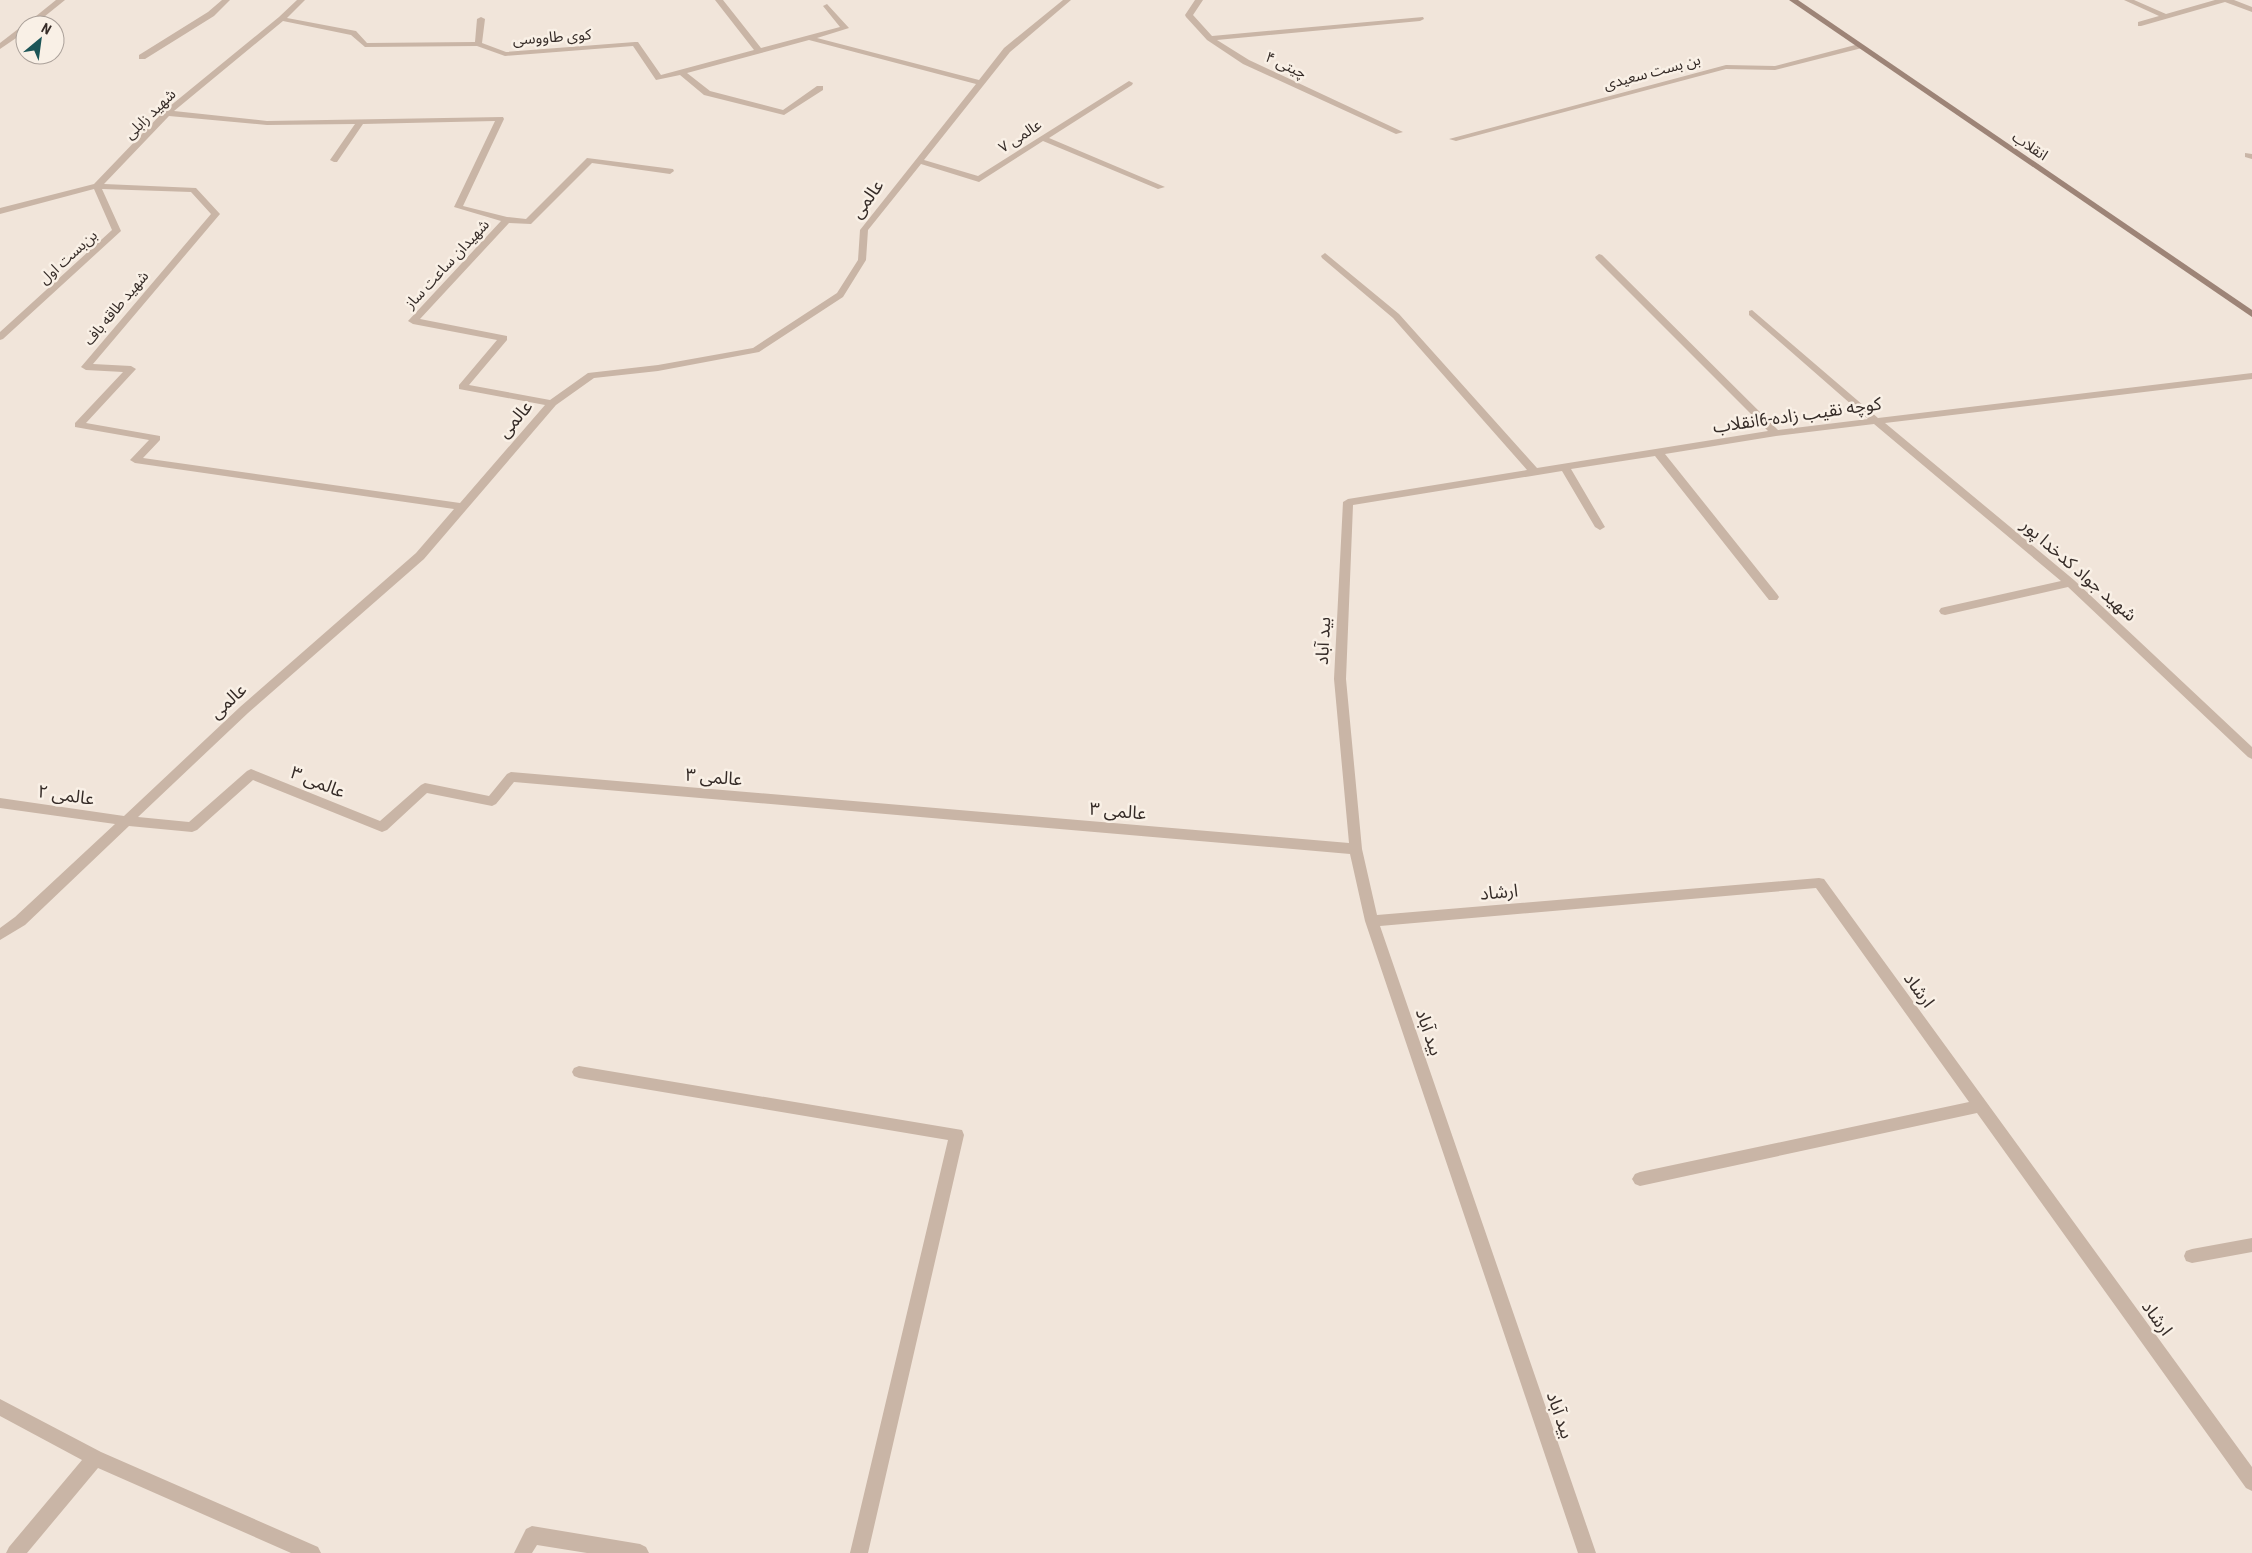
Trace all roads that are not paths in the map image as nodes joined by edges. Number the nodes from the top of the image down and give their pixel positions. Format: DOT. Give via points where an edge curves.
graph roads {
  1 [pos="61,0"];
  2 [pos="226,0"];
  3 [pos="300,0"];
  4 [pos="719,0"];
  5 [pos="1067,0"];
  6 [pos="1199,0"];
  7 [pos="1793,0"];
  8 [pos="2128,0"];
  9 [pos="2223,0"];
  10 [pos="2228,0"];
  11 [pos="827,6"];
  12 [pos="2252,10"];
  13 [pos="42,15"];
  14 [pos="2166,16"];
  15 [pos="282,19"];
  16 [pos="482,19"];
  17 [pos="1420,19"];
  18 [pos="2141,24"];
  19 [pos="15,36"];
  20 [pos="808,37"];
  21 [pos="1210,38"];
  22 [pos="478,44"];
  23 [pos="1859,46"];
  24 [pos="0,47"];
  25 [pos="758,51"];
  26 [pos="142,56"];
  27 [pos="681,72"];
  28 [pos="980,83"];
  29 [pos="1129,83"];
  30 [pos="820,88"];
  31 [pos="167,113"];
  32 [pos="361,122"];
  33 [pos="1399,132"];
  34 [pos="1042,138"];
  35 [pos="1453,139"];
  36 [pos="334,160"];
  37 [pos="919,161"];
  38 [pos="670,171"];
  39 [pos="97,186"];
  40 [pos="1161,187"];
  41 [pos="0,211"];
  42 [pos="506,220"];
  43 [pos="1325,256"];
  44 [pos="1599,257"];
  45 [pos="1752,313"];
  46 [pos="2252,314"];
  47 [pos="0,337"];
  48 [pos="2252,376"];
  49 [pos="552,403"];
  50 [pos="1876,421"];
  51 [pos="1776,432"];
  52 [pos="1658,452"];
  53 [pos="1565,467"];
  54 [pos="1535,472"];
  55 [pos="1348,502"];
  56 [pos="462,507"];
  57 [pos="1600,527"];
  58 [pos="2070,583"];
  59 [pos="1773,597"];
  60 [pos="1946,611"];
  61 [pos="2252,754"];
  62 [pos="0,803"];
  63 [pos="126,821"];
  64 [pos="1356,850"];
  65 [pos="1372,921"];
  66 [pos="0,935"];
  67 [pos="579,1072"];
  68 [pos="1980,1106"];
  69 [pos="1640,1179"];
  70 [pos="2252,1245"];
  71 [pos="2192,1256"];
  72 [pos="0,1407"];
  73 [pos="95,1458"];
  74 [pos="2252,1482"];
  75 [pos="15,1553"];
  76 [pos="312,1553"];
  77 [pos="523,1553"];
  78 [pos="640,1553"];
  79 [pos="859,1553"];
  80 [pos="1587,1553"];
  1 -- 13 [label="street"];
  2 -- 26 [label="street" via="212,14"];
  3 -- 15 [label="street, شهید زابلی"];
  4 -- 25 [label="street"];
  5 -- 28 [label="street, عالمی" via="1007,50"];
  6 -- 21 [label="street, چیتی ۴" via="1188,15"];
  7 -- 23 [label="main road, انقلاب"];
  8 -- 14 [label="street"];
  9 -- 14 [label="street"];
  10 -- 12 [label="street"];
  11 -- 20 [label="street, کوی طاووسی" via="845,28"];
  14 -- 18 [label="street"];
  15 -- 22 [label="street, کوی طاووسی" via="353,33 365,45"];
  15 -- 31 [label="street, شهید زابلی"];
  16 -- 22 [label="street"];
  17 -- 21 [label="street"];
  19 -- 24 [label="street"];
  20 -- 25 [label="street, کوی طاووسی"];
  20 -- 28 [label="street"];
  21 -- 33 [label="street, چیتی ۴" via="1246,62"];
  22 -- 27 [label="street, کوی طاووسی" via="505,54 635,44 660,78"];
  23 -- 35 [label="street, بن بست سعیدی" via="1775,68 1726,67"];
  23 -- 46 [label="main road, انقلاب"];
  25 -- 27 [label="street, کوی طاووسی"];
  27 -- 30 [label="street" via="707,93 784,113"];
  28 -- 37 [label="street, عالمی"];
  29 -- 34 [label="street, عالمی ۷"];
  31 -- 32 [label="street, شهیدان ساعت ساز" via="267,123"];
  31 -- 39 [label="street, شهید زابلی"];
  32 -- 36 [label="street"];
  32 -- 42 [label="street, شهیدان ساعت ساز" via="500,119 458,207"];
  34 -- 37 [label="street, عالمی ۷" via="979,179"];
  34 -- 40 [label="street"];
  37 -- 49 [label="street, عالمی" via="864,230 862,260 840,295 756,350 658,368 591,375"];
  38 -- 42 [label="street" via="590,160 528,222"];
  39 -- 41 [label="street"];
  39 -- 47 [label="street, بن‌بست اول" via="117,231"];
  39 -- 56 [label="street, شهید طاقه باف" via="193,190 216,214 86,367 131,369 79,425 156,438 135,460"];
  42 -- 49 [label="street, شهیدان ساعت ساز" via="413,321 504,338 462,387"];
  43 -- 54 [label="street" via="1396,316"];
  44 -- 51 [label="street"];
  45 -- 50 [label="street, شهید جواد کدخدا پور"];
  48 -- 50 [label="street, کوچه نقیب زاده-6انقلاب"];
  49 -- 56 [label="street, عالمی"];
  50 -- 51 [label="street, کوچه نقیب زاده-6انقلاب"];
  50 -- 58 [label="street, شهید جواد کدخدا پور"];
  51 -- 52 [label="street, کوچه نقیب زاده-6انقلاب"];
  52 -- 53 [label="street, کوچه نقیب زاده-6انقلاب"];
  52 -- 59 [label="street"];
  53 -- 54 [label="street, کوچه نقیب زاده-6انقلاب"];
  53 -- 57 [label="street"];
  54 -- 55 [label="street, کوچه نقیب زاده-6انقلاب"];
  55 -- 64 [label="street, بید آباد" via="1340,679"];
  56 -- 63 [label="street, عالمی" via="420,556 244,710"];
  58 -- 60 [label="street"];
  58 -- 61 [label="street, شهید جواد کدخدا پور"];
  62 -- 63 [label="street, عالمی ۲"];
  63 -- 64 [label="street, عالمی ۳" via="192,827 251,774 382,827 425,788 492,802 511,777"];
  63 -- 66 [label="street, عالمی" via="20,921"];
  64 -- 65 [label="street, بید آباد"];
  65 -- 68 [label="street, ارشاد" via="1819,883"];
  65 -- 80 [label="street, بید آباد"];
  67 -- 79 [label="street" via="957,1135"];
  68 -- 69 [label="street"];
  68 -- 74 [label="street, ارشاد"];
  70 -- 71 [label="street"];
  72 -- 73 [label="street"];
  73 -- 75 [label="street"];
  73 -- 76 [label="street"];
  77 -- 78 [label="street" via="532,1535"];
}
